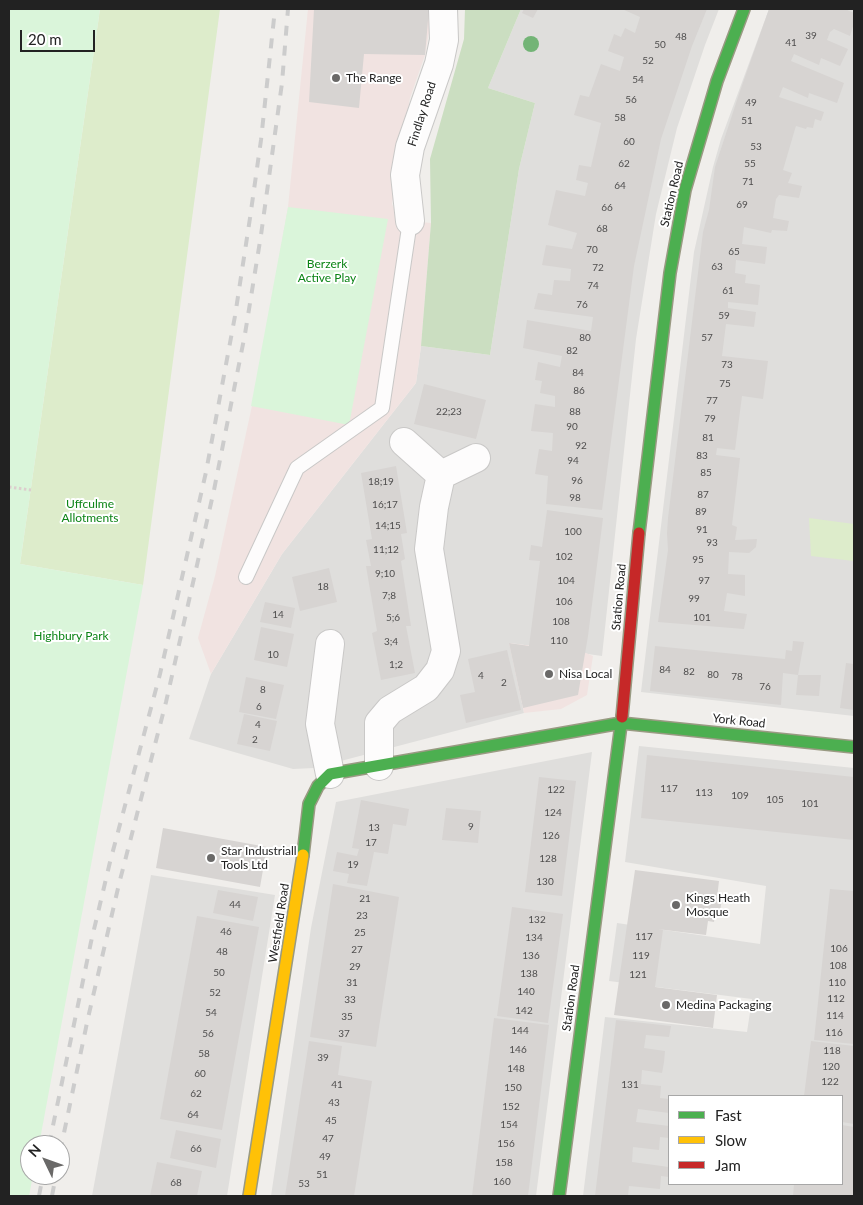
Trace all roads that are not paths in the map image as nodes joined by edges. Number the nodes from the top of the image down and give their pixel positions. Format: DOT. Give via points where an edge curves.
graph roads {
  1 [pos="443,9"];
  2 [pos="744,9"];
  3 [pos="410,221"];
  4 [pos="404,442"];
  5 [pos="476,458"];
  6 [pos="441,475"];
  7 [pos="246,577"];
  8 [pos="330,644"];
  9 [pos="621,723"];
  10 [pos="854,747"];
  11 [pos="379,766"];
  12 [pos="330,774"];
  13 [pos="249,1196"];
  14 [pos="559,1196"];
  1 -- 3 [label="street, Findlay Road" via="441,56 410,147 405,174"];
  2 -- 9 [label="street, Station Road" via="725,58 685,190 670,273 643,492"];
  3 -- 7 [label="lane" via="382,408 297,468"];
  4 -- 6 [label="street"];
  5 -- 6 [label="street"];
  6 -- 11 [label="street" via="429,549 446,651 440,670 426,688 390,710 379,723"];
  8 -- 12 [label="street" via="320,724"];
  9 -- 10 [label="street, York Road"];
  9 -- 11 [label="street"];
  9 -- 14 [label="street, Station Road"];
  11 -- 12 [label="street"];
  12 -- 13 [label="street, Westfield Road" via="318,786 309,804"];
}
